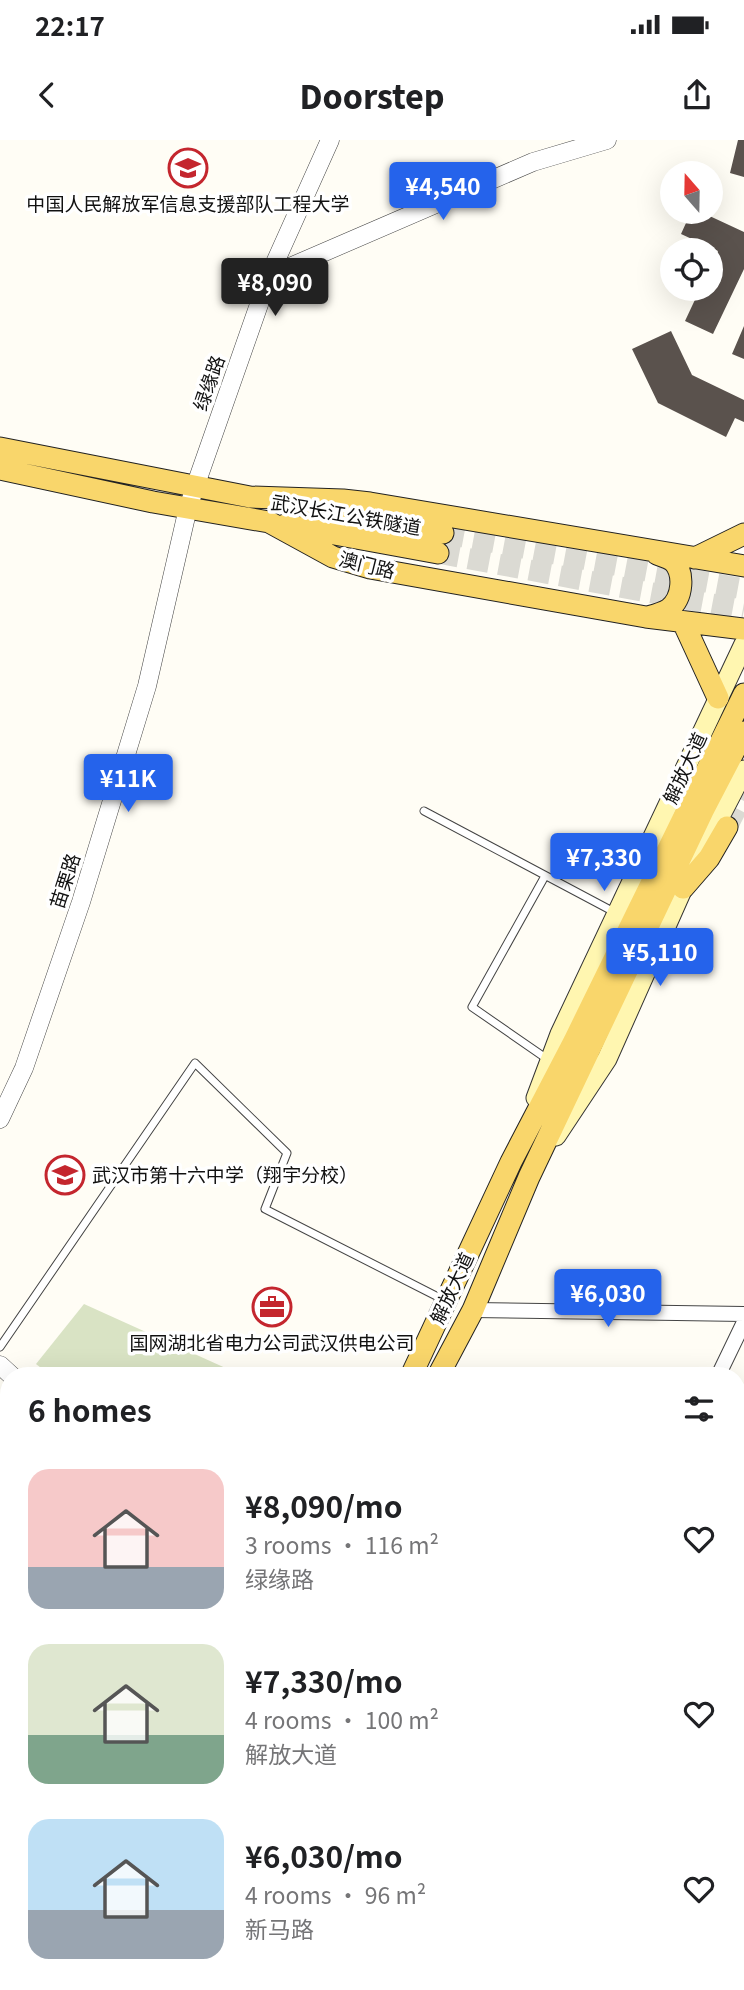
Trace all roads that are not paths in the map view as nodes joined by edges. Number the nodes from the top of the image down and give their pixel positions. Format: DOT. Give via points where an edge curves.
graph roads {
  1 [pos="330,140"];
  2 [pos="607,140"];
  3 [pos="269,276"];
  4 [pos="0,447"];
  5 [pos="0,469"];
  6 [pos="195,487"];
  7 [pos="250,497"];
  8 [pos="188,508"];
  9 [pos="269,522"];
  10 [pos="744,534"];
  11 [pos="649,550"];
  12 [pos="695,558"];
  13 [pos="744,566"];
  14 [pos="646,617"];
  15 [pos="682,622"];
  16 [pos="744,629"];
  17 [pos="744,645"];
  18 [pos="744,694"];
  19 [pos="718,698"];
  20 [pos="744,732"];
  21 [pos="744,770"];
  22 [pos="424,811"];
  23 [pos="727,827"];
  24 [pos="545,876"];
  25 [pos="683,888"];
  26 [pos="617,914"];
  27 [pos="582,1045"];
  28 [pos="550,1061"];
  29 [pos="0,1119"];
  30 [pos="511,1161"];
  31 [pos="529,1177"];
  32 [pos="446,1301"];
  33 [pos="473,1310"];
  34 [pos="744,1314"];
  35 [pos="744,1322"];
  36 [pos="0,1347"];
  37 [pos="415,1367"];
  38 [pos="443,1367"];
  39 [pos="722,1367"];
  1 -- 3 [label="street, 绿缘路"];
  2 -- 3 [label="street" via="533,162"];
  3 -- 6 [label="street, 绿缘路"];
  4 -- 6 [label="main road"];
  5 -- 8 [label="main road, 澳门路"];
  6 -- 7 [label="main road"];
  6 -- 8 [label="street, 苗栗路"];
  7 -- 9 [label="main road, 武汉长江公铁隧道" via="440,543"];
  7 -- 11 [label="main road" via="370,503"];
  8 -- 9 [label="main road, 澳门路"];
  8 -- 29 [label="street, 苗栗路" via="147,685 81,902 24,1068"];
  9 -- 14 [label="main road, 澳门路" via="333,557 370,568"];
  10 -- 12 [label="main road"];
  11 -- 12 [label="main road"];
  11 -- 14 [label="main road" via="672,560 681,576 676,601"];
  12 -- 13 [label="main road"];
  14 -- 15 [label="main road, 澳门路"];
  15 -- 16 [label="main road, 澳门路"];
  15 -- 19 [label="main road"];
  17 -- 19 [label="main road, 解放大道"];
  18 -- 27 [label="main road, 解放大道"];
  19 -- 26 [label="main road, 解放大道"];
  20 -- 27 [label="main road, 解放大道"];
  21 -- 25 [label="main road, 解放大道"];
  22 -- 24 [label="lane"];
  23 -- 25 [label="main road" via="709,858"];
  24 -- 26 [label="lane"];
  24 -- 28 [label="lane" via="472,1007"];
  25 -- 31 [label="main road, 解放大道" via="607,1059"];
  26 -- 28 [label="main road, 解放大道"];
  27 -- 30 [label="main road, 解放大道"];
  27 -- 31 [label="main road, 解放大道"];
  28 -- 30 [label="main road, 解放大道"];
  30 -- 32 [label="main road, 解放大道"];
  31 -- 33 [label="main road, 解放大道"];
  32 -- 36 [label="lane" via="265,1209 288,1153 195,1063"];
  32 -- 37 [label="main road, 解放大道"];
  33 -- 34 [label="street"];
  33 -- 38 [label="main road, 解放大道"];
  35 -- 39 [label="street"];
}
